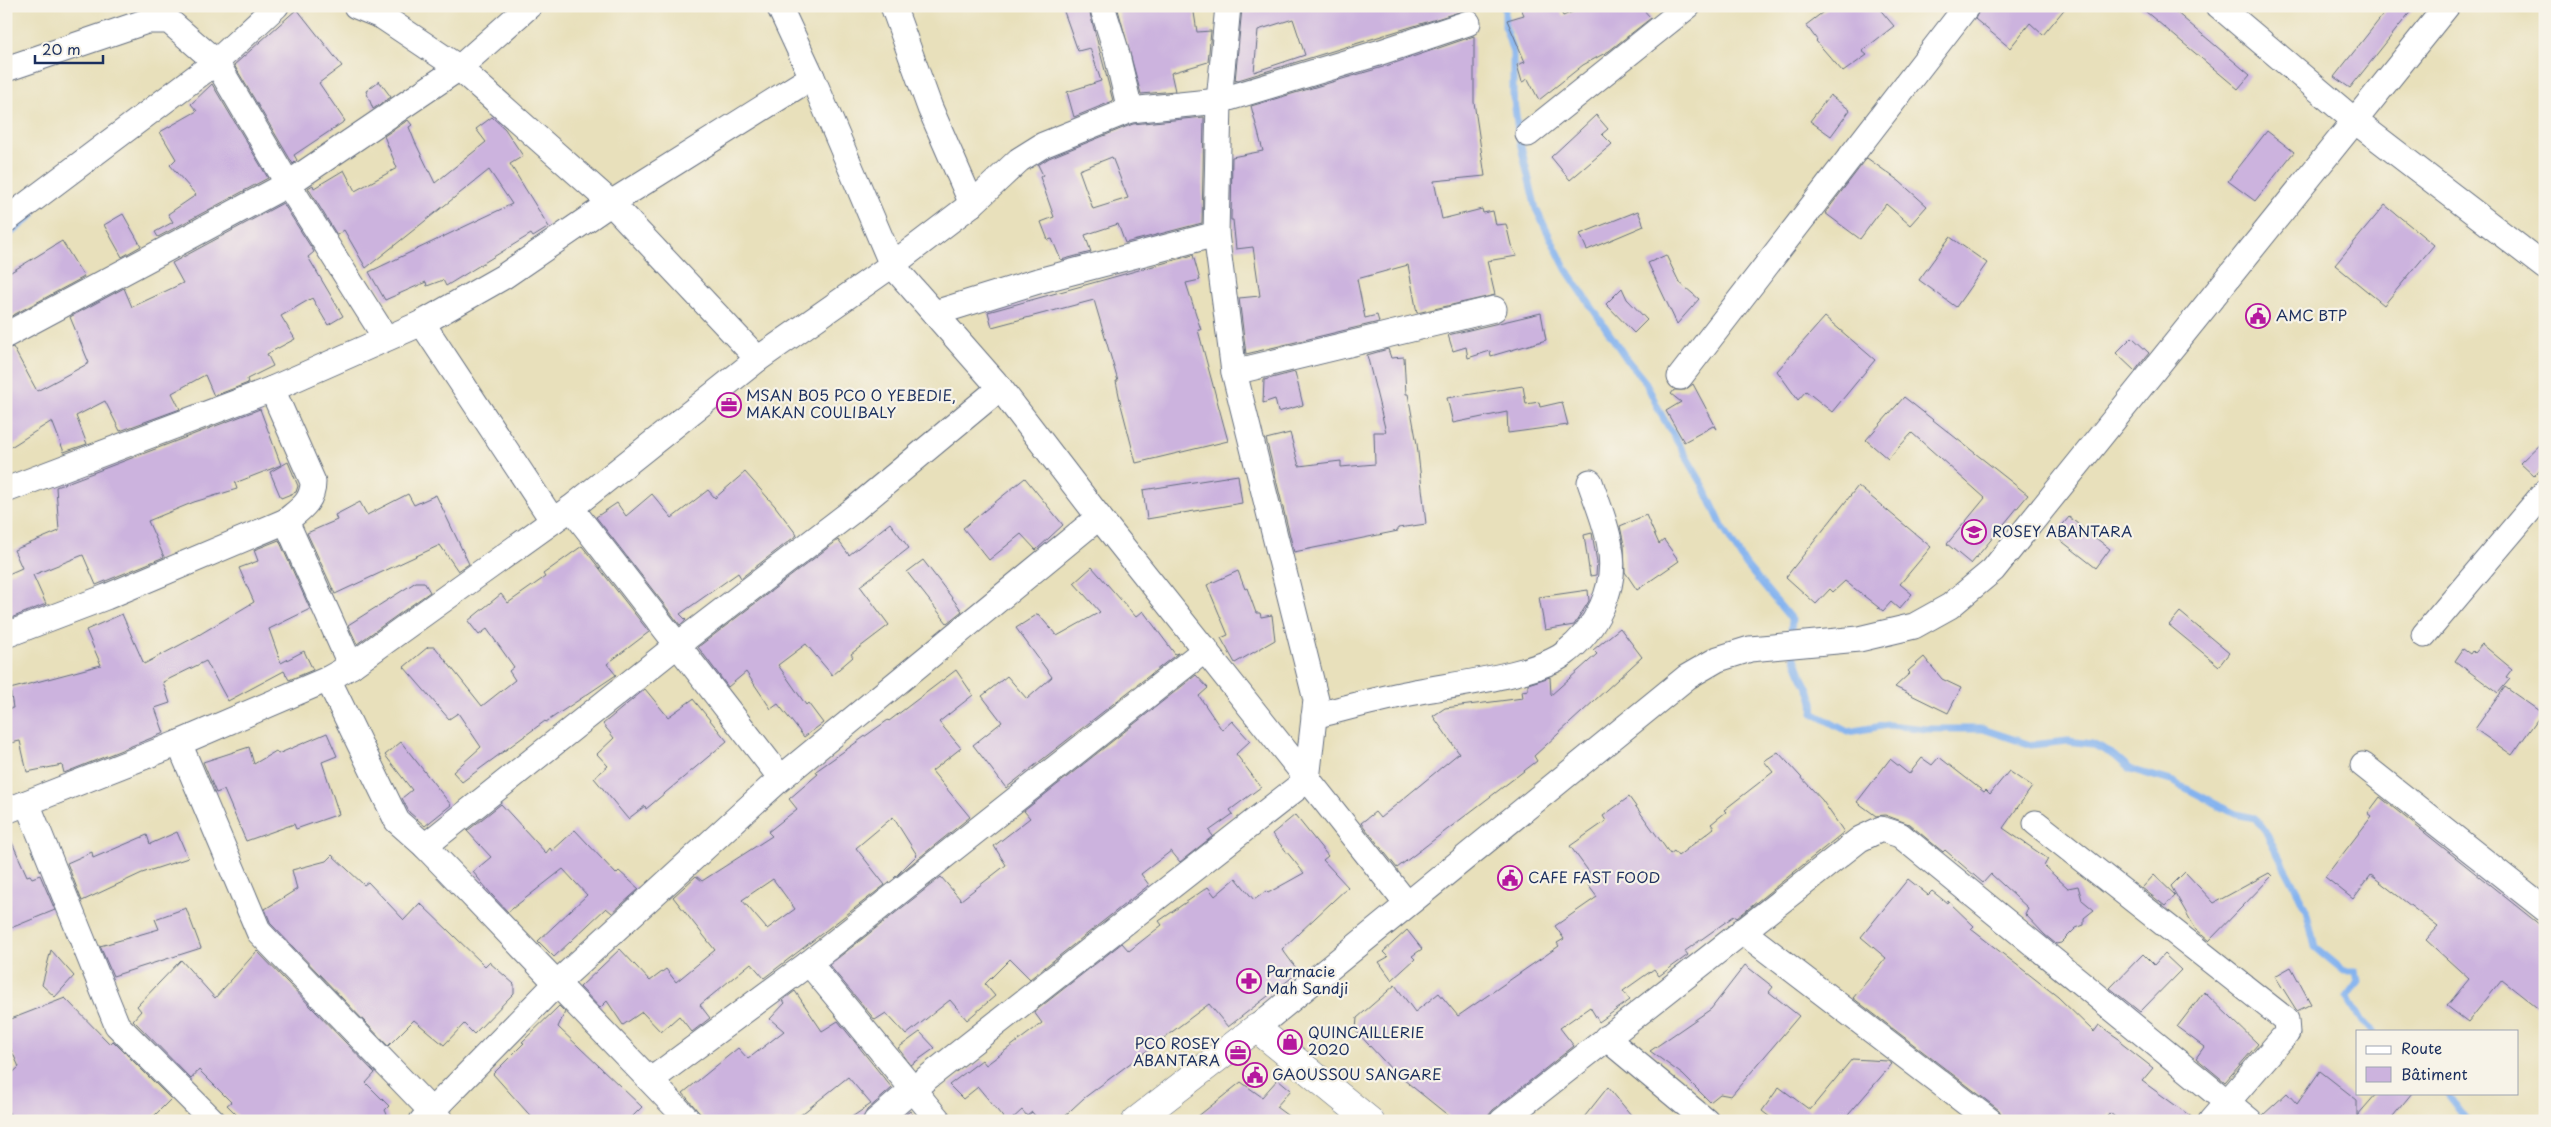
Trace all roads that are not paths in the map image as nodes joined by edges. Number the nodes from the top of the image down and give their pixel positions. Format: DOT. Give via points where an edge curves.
graph roads {
  1 [pos="276,6"];
  2 [pos="356,6"];
  3 [pos="529,6"];
  4 [pos="779,6"];
  5 [pos="893,6"];
  6 [pos="1102,6"];
  7 [pos="1228,6"];
  8 [pos="1688,6"];
  9 [pos="1967,6"];
  10 [pos="2219,6"];
  11 [pos="2447,6"];
  12 [pos="1468,23"];
  13 [pos="216,62"];
  14 [pos="459,68"];
  15 [pos="6,69"];
  16 [pos="812,77"];
  17 [pos="1219,101"];
  18 [pos="1130,110"];
  19 [pos="2355,121"];
  20 [pos="1528,134"];
  21 [pos="288,184"];
  22 [pos="611,204"];
  23 [pos="972,204"];
  24 [pos="6,220"];
  25 [pos="1216,234"];
  26 [pos="892,265"];
  27 [pos="2545,267"];
  28 [pos="1494,309"];
  29 [pos="935,313"];
  30 [pos="422,323"];
  31 [pos="6,335"];
  32 [pos="385,337"];
  33 [pos="758,359"];
  34 [pos="1234,372"];
  35 [pos="1680,376"];
  36 [pos="1000,388"];
  37 [pos="272,389"];
  38 [pos="1590,482"];
  39 [pos="6,490"];
  40 [pos="2545,492"];
  41 [pos="562,515"];
  42 [pos="1099,517"];
  43 [pos="286,521"];
  44 [pos="6,635"];
  45 [pos="2424,635"];
  46 [pos="676,646"];
  47 [pos="1206,650"];
  48 [pos="351,666"];
  49 [pos="328,679"];
  50 [pos="1314,716"];
  51 [pos="179,743"];
  52 [pos="2363,765"];
  53 [pos="781,778"];
  54 [pos="1307,780"];
  55 [pos="17,807"];
  56 [pos="2036,823"];
  57 [pos="425,846"];
  58 [pos="1407,904"];
  59 [pos="2545,909"];
  60 [pos="1742,931"];
  61 [pos="809,963"];
  62 [pos="557,983"];
  63 [pos="1256,1028"];
  64 [pos="1606,1038"];
  65 [pos="651,1080"];
  66 [pos="913,1089"];
  67 [pos="2218,1111"];
  68 [pos="432,1118"];
  69 [pos="213,1121"];
  70 [pos="689,1121"];
  71 [pos="876,1121"];
  72 [pos="939,1121"];
  73 [pos="1136,1121"];
  74 [pos="1370,1121"];
  75 [pos="1502,1121"];
  76 [pos="1706,1121"];
  77 [pos="1990,1121"];
  78 [pos="2250,1121"];
  1 -- 13 [label="street"];
  2 -- 14 [label="street" via="383,17"];
  3 -- 14 [label="street"];
  4 -- 16 [label="street"];
  5 -- 23 [label="street" via="930,108"];
  6 -- 18 [label="street"];
  7 -- 17 [label="street"];
  8 -- 20 [label="street"];
  9 -- 35 [label="street"];
  10 -- 19 [label="street"];
  11 -- 19 [label="street"];
  12 -- 17 [label="street"];
  13 -- 15 [label="street" via="168,21 147,21"];
  13 -- 21 [label="street"];
  13 -- 24 [label="street"];
  14 -- 21 [label="street"];
  14 -- 22 [label="street"];
  16 -- 22 [label="street"];
  16 -- 26 [label="street"];
  17 -- 18 [label="street"];
  17 -- 25 [label="street"];
  18 -- 23 [label="street" via="1043,145 1019,160"];
  19 -- 27 [label="street"];
  19 -- 58 [label="street" via="1993,570 1950,606 1914,626 1859,638 1750,649 1718,659 1688,676"];
  21 -- 31 [label="street"];
  21 -- 32 [label="street"];
  22 -- 30 [label="street" via="503,277"];
  22 -- 33 [label="street"];
  23 -- 26 [label="street"];
  25 -- 29 [label="street" via="1038,281"];
  25 -- 34 [label="street"];
  26 -- 29 [label="street"];
  26 -- 33 [label="street"];
  28 -- 34 [label="street"];
  29 -- 36 [label="street"];
  30 -- 32 [label="street"];
  30 -- 41 [label="street"];
  32 -- 37 [label="street"];
  33 -- 41 [label="street"];
  34 -- 50 [label="street" via="1316,700"];
  36 -- 42 [label="street"];
  36 -- 46 [label="street" via="851,512"];
  37 -- 39 [label="street"];
  37 -- 43 [label="street" via="313,482 308,502"];
  38 -- 50 [label="street" via="1611,548 1611,572 1606,598 1591,627 1564,655 1527,670 1408,693"];
  40 -- 45 [label="street"];
  41 -- 46 [label="street"];
  41 -- 48 [label="street"];
  42 -- 47 [label="street"];
  42 -- 53 [label="street"];
  43 -- 44 [label="street" via="106,597"];
  43 -- 48 [label="street"];
  46 -- 53 [label="street"];
  46 -- 57 [label="street"];
  47 -- 54 [label="street"];
  47 -- 61 [label="street"];
  48 -- 49 [label="street"];
  49 -- 51 [label="street"];
  49 -- 57 [label="street" via="397,821"];
  50 -- 54 [label="street"];
  51 -- 55 [label="street"];
  51 -- 68 [label="street" via="259,932"];
  52 -- 59 [label="street"];
  53 -- 62 [label="street"];
  54 -- 58 [label="street"];
  54 -- 66 [label="street"];
  55 -- 69 [label="street" via="117,1025"];
  56 -- 67 [label="street" via="2286,1020 2287,1033"];
  57 -- 62 [label="street"];
  58 -- 63 [label="street"];
  60 -- 64 [label="street"];
  60 -- 67 [label="street" via="1860,840 1881,829 1900,835"];
  60 -- 77 [label="street"];
  61 -- 65 [label="street"];
  61 -- 66 [label="street"];
  62 -- 65 [label="street"];
  62 -- 68 [label="street"];
  63 -- 73 [label="main road"];
  63 -- 74 [label="main road"];
  64 -- 75 [label="street"];
  64 -- 76 [label="street"];
  65 -- 70 [label="street"];
  66 -- 71 [label="street"];
  66 -- 72 [label="street"];
  67 -- 78 [label="street"];
}
